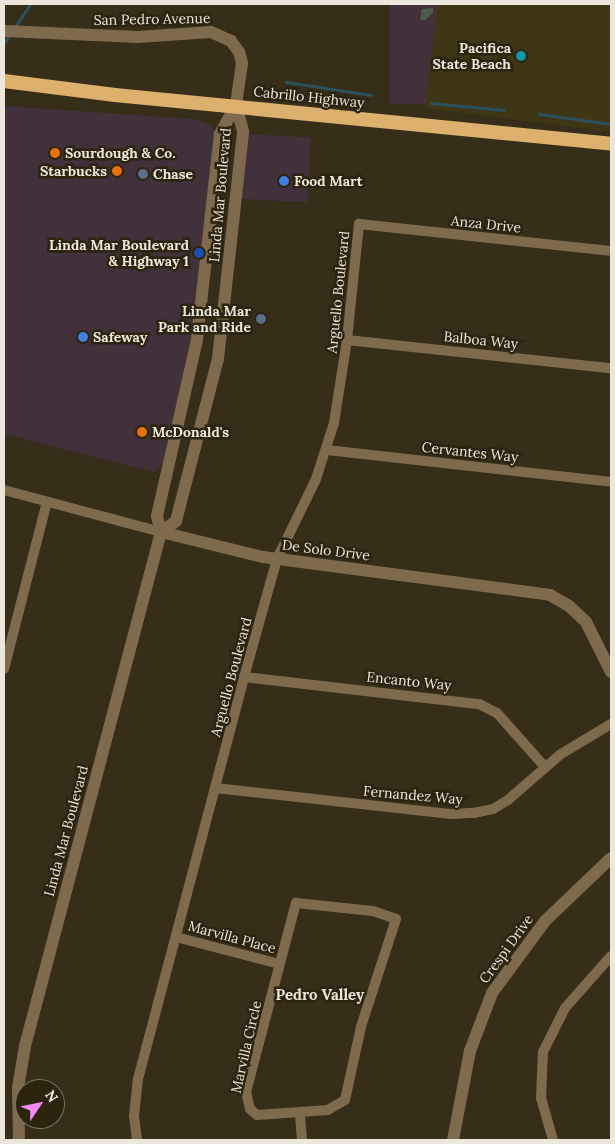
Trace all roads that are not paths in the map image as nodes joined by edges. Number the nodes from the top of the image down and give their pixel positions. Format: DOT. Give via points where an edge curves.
graph roads {
  1 [pos="4,31"];
  2 [pos="4,81"];
  3 [pos="236,105"];
  4 [pos="611,144"];
  5 [pos="359,224"];
  6 [pos="611,251"];
  7 [pos="347,340"];
  8 [pos="611,368"];
  9 [pos="327,450"];
  10 [pos="611,482"];
  11 [pos="4,490"];
  12 [pos="48,502"];
  13 [pos="161,532"];
  14 [pos="277,559"];
  15 [pos="4,669"];
  16 [pos="611,672"];
  17 [pos="244,677"];
  18 [pos="611,724"];
  19 [pos="544,766"];
  20 [pos="215,788"];
  21 [pos="611,858"];
  22 [pos="176,937"];
  23 [pos="611,956"];
  24 [pos="280,964"];
  25 [pos="300,1113"];
  26 [pos="19,1140"];
  27 [pos="137,1140"];
  28 [pos="302,1140"];
  29 [pos="453,1140"];
  30 [pos="553,1140"];
  1 -- 3 [label="street, San Pedro Avenue" via="138,37 199,32 219,34 231,41 241,55"];
  2 -- 3 [label="highway, Cabrillo Highway" via="115,95"];
  3 -- 4 [label="highway, Cabrillo Highway"];
  3 -- 13 [label="street, Linda Mar Boulevard" via="220,134 197,340 157,516"];
  3 -- 13 [label="street, Linda Mar Boulevard" via="243,133 218,359 176,521"];
  5 -- 6 [label="street, Anza Drive"];
  5 -- 7 [label="street, Arguello Boulevard"];
  7 -- 8 [label="street, Balboa Way"];
  7 -- 9 [label="street, Arguello Boulevard"];
  9 -- 10 [label="street, Cervantes Way"];
  9 -- 14 [label="street, Arguello Boulevard" via="305,506"];
  11 -- 12 [label="street, De Solo Drive"];
  12 -- 13 [label="street, De Solo Drive"];
  12 -- 15 [label="street"];
  13 -- 14 [label="street, De Solo Drive"];
  13 -- 26 [label="street, Linda Mar Boulevard" via="25,1046 17,1095"];
  14 -- 16 [label="street, De Solo Drive" via="550,595 569,606 586,622"];
  14 -- 17 [label="street, Arguello Boulevard"];
  17 -- 19 [label="street, Encanto Way" via="479,704 497,713"];
  17 -- 20 [label="street, Arguello Boulevard"];
  18 -- 19 [label="street, Fernandez Way"];
  19 -- 20 [label="street, Fernandez Way" via="508,800 493,809 474,813 452,814"];
  20 -- 22 [label="street, Arguello Boulevard"];
  21 -- 29 [label="street, Crespi Drive" via="546,921 492,993 470,1051"];
  22 -- 24 [label="street, Marvilla Place"];
  22 -- 27 [label="street, Arguello Boulevard" via="138,1078 134,1116"];
  23 -- 30 [label="street" via="565,1008 543,1052 539,1082"];
  24 -- 25 [label="street, Marvilla Circle" via="246,1100 257,1115"];
  24 -- 25 [label="street, Marvilla Circle" via="296,903 373,911 396,919 361,1027 345,1100 328,1110"];
  25 -- 28 [label="street"];
}
